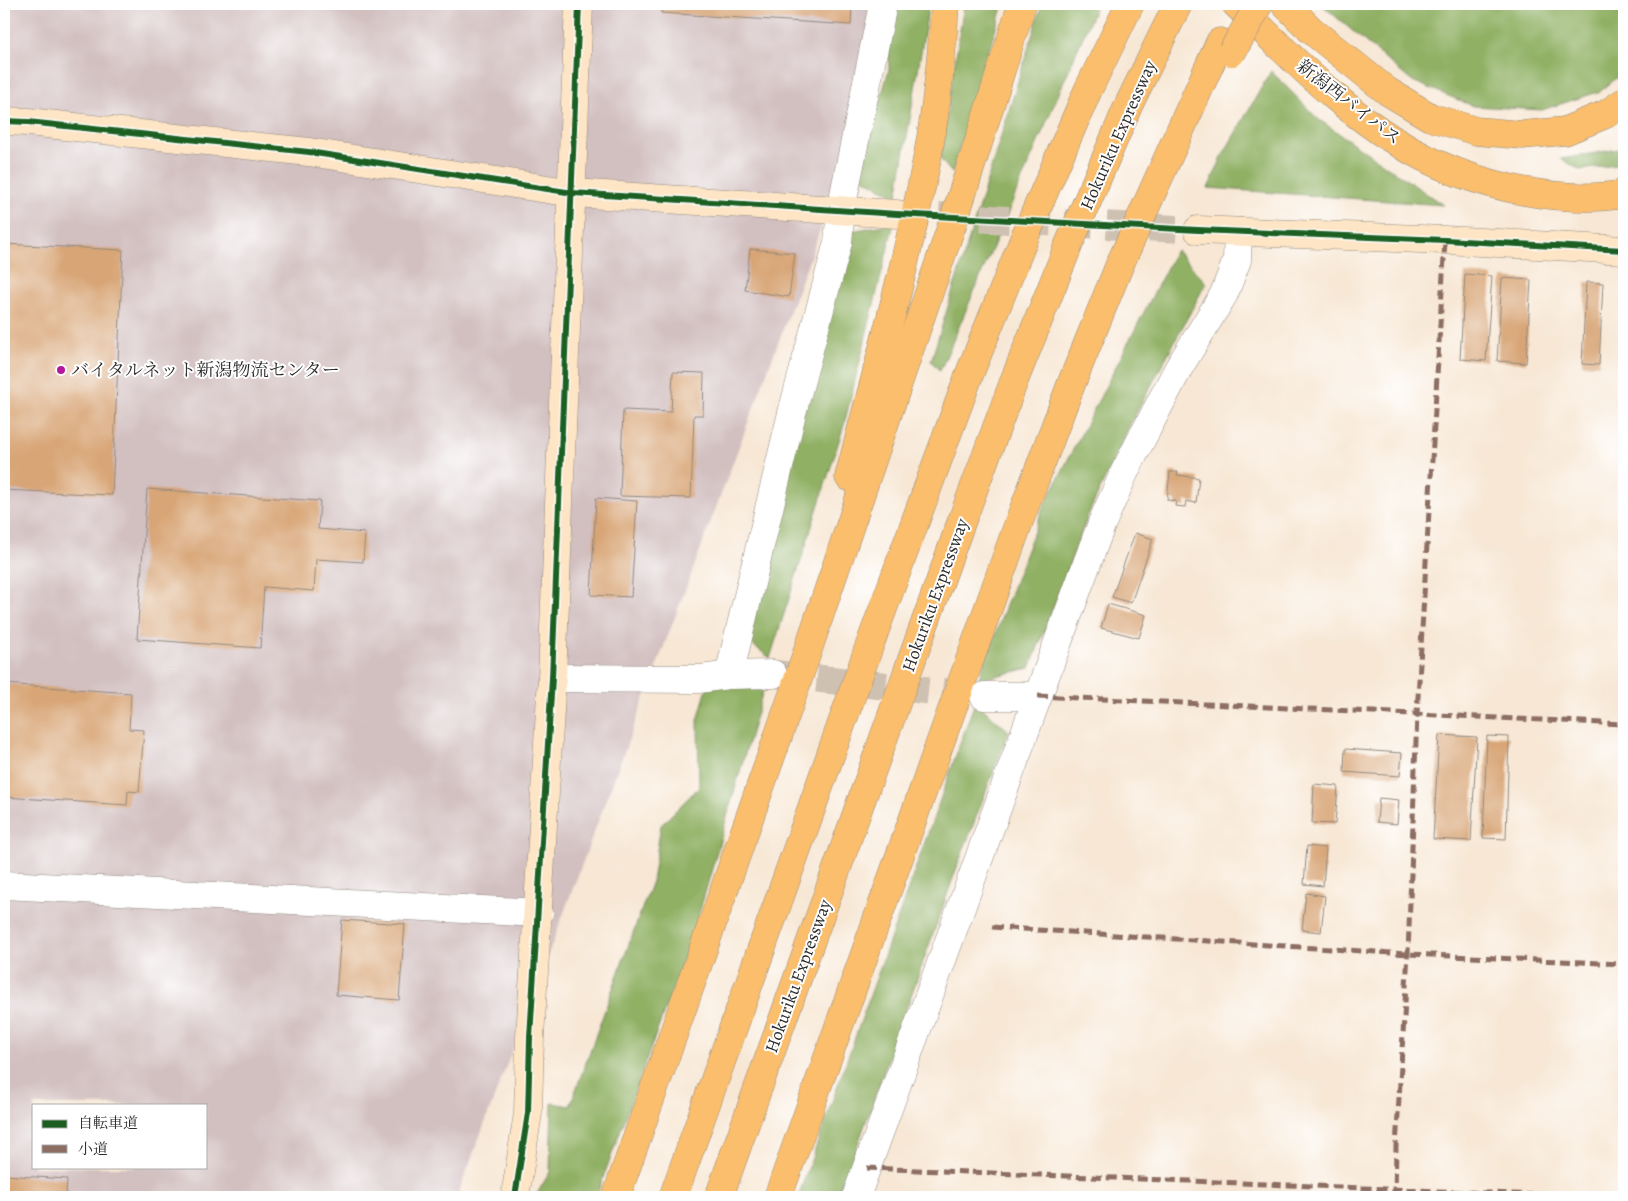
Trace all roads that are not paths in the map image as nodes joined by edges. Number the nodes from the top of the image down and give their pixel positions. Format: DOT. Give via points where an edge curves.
graph roads {
  1 [pos="579,4"];
  2 [pos="883,4"];
  3 [pos="945,4"];
  4 [pos="1022,4"];
  5 [pos="1130,4"];
  6 [pos="1178,4"];
  7 [pos="1238,4"];
  8 [pos="1259,4"];
  9 [pos="1285,4"];
  10 [pos="1226,47"];
  11 [pos="1624,102"];
  12 [pos="4,120"];
  13 [pos="573,193"];
  14 [pos="1624,194"];
  15 [pos="841,209"];
  16 [pos="896,214"];
  17 [pos="1198,230"];
  18 [pos="1238,232"];
  19 [pos="1624,250"];
  20 [pos="773,674"];
  21 [pos="730,675"];
  22 [pos="552,678"];
  23 [pos="793,694"];
  24 [pos="984,696"];
  25 [pos="1038,696"];
  26 [pos="4,886"];
  27 [pos="539,913"];
  28 [pos="515,1197"];
  29 [pos="616,1197"];
  30 [pos="673,1197"];
  31 [pos="719,1197"];
  32 [pos="778,1197"];
  33 [pos="856,1197"];
  1 -- 13 [label="street"];
  2 -- 15 [label="street"];
  3 -- 23 [label="highway" via="928,152 909,248"];
  4 -- 23 [label="highway" via="959,204"];
  5 -- 30 [label="highway" via="1076,117 968,380 865,656"];
  6 -- 31 [label="highway, Hokuriku Expressway" via="1129,104 1014,381"];
  7 -- 10 [label="highway"];
  7 -- 14 [label="highway, 新潟西バイパス" via="1341,101 1384,134 1423,157 1464,175 1539,194 1576,198"];
  8 -- 10 [label="highway, bridge"];
  9 -- 11 [label="highway" via="1318,36 1387,91 1430,117 1476,131 1522,136 1565,131 1606,114"];
  10 -- 32 [label="highway" via="1120,264 1072,382"];
  12 -- 13 [label="street" via="309,152"];
  13 -- 15 [label="street"];
  13 -- 22 [label="street"];
  15 -- 16 [label="street"];
  15 -- 21 [label="street" via="838,242 792,414"];
  17 -- 18 [label="street"];
  18 -- 19 [label="street"];
  18 -- 25 [label="street" via="1237,260 1224,294 1178,369 1125,471 1102,523"];
  20 -- 21 [label="street"];
  21 -- 22 [label="street" via="700,679"];
  22 -- 27 [label="street"];
  23 -- 29 [label="highway"];
  24 -- 25 [label="street"];
  25 -- 33 [label="street"];
  26 -- 27 [label="street"];
  27 -- 28 [label="street" via="528,1113"];
}
